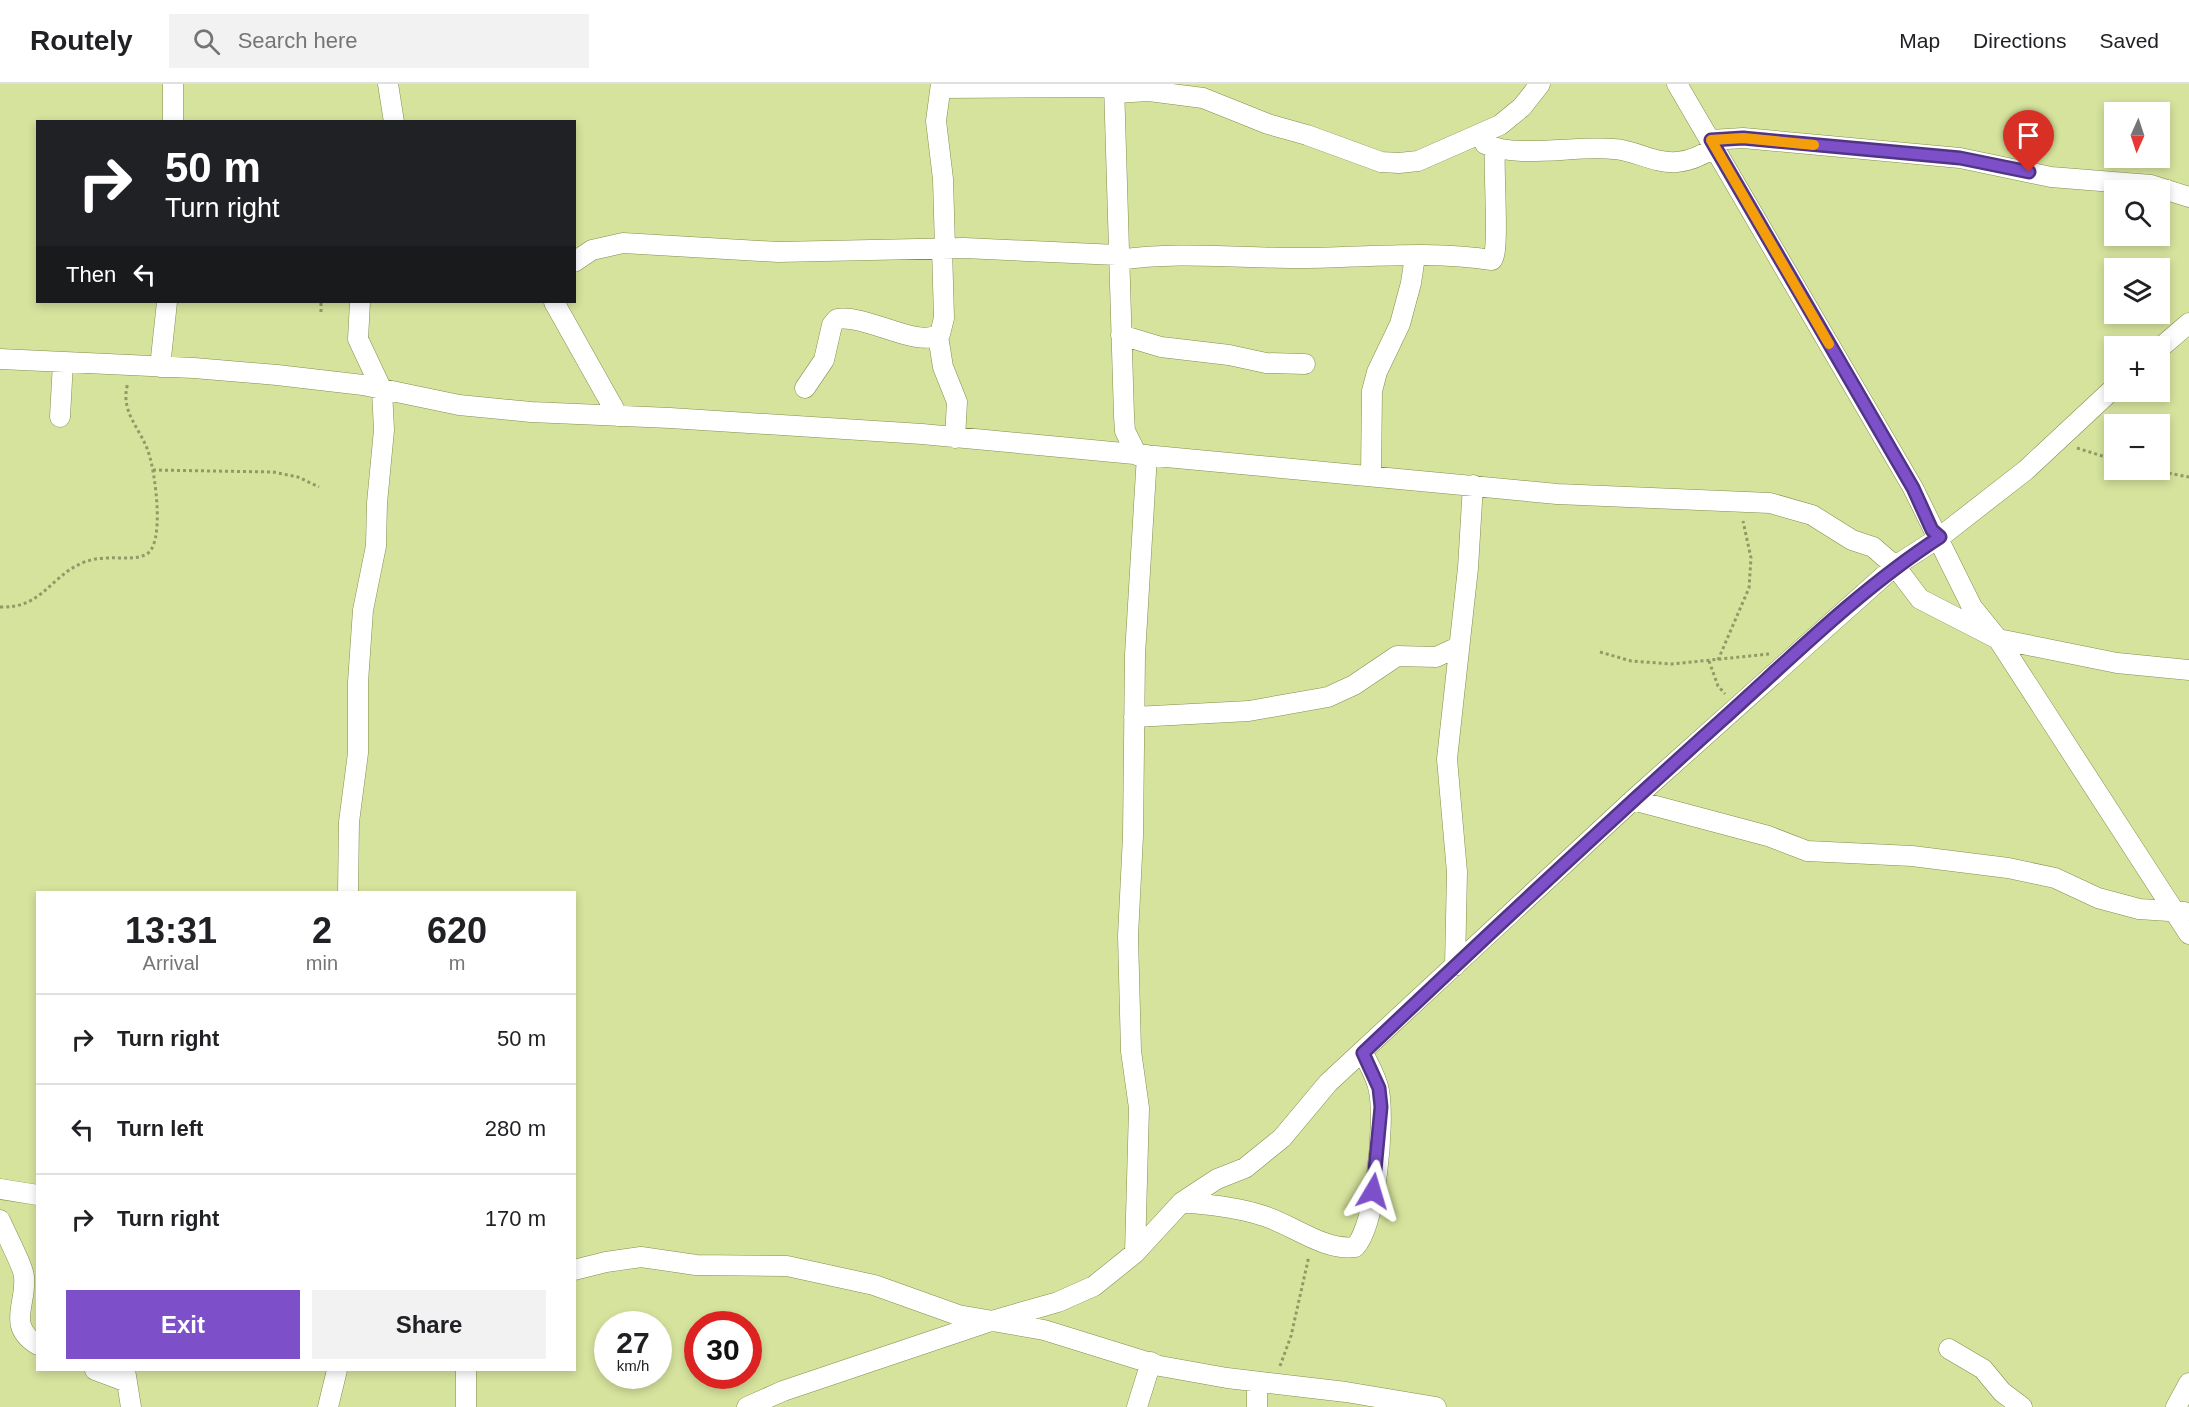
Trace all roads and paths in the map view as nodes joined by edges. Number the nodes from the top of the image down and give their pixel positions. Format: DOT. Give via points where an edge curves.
graph roads {
  1 [pos="173,84"];
  2 [pos="388,84"];
  3 [pos="1540,84"];
  4 [pos="1677,84"];
  5 [pos="941,86"];
  6 [pos="1114,88"];
  7 [pos="173,120"];
  8 [pos="394,120"];
  9 [pos="1471,138"];
  10 [pos="1713,143"];
  11 [pos="1495,148"];
  12 [pos="2189,197"];
  13 [pos="944,248"];
  14 [pos="1415,256"];
  15 [pos="1118,257"];
  16 [pos="576,261"];
  17 [pos="167,303"];
  18 [pos="321,303"];
  19 [pos="360,303"];
  20 [pos="555,303"];
  21 [pos="321,312"];
  22 [pos="2189,323"];
  23 [pos="1121,335"];
  24 [pos="938,336"];
  25 [pos="2170,339"];
  26 [pos="1,360"];
  27 [pos="63,362"];
  28 [pos="1305,364"];
  29 [pos="138,366"];
  30 [pos="160,367"];
  31 [pos="805,388"];
  32 [pos="382,390"];
  33 [pos="2104,397"];
  34 [pos="618,416"];
  35 [pos="60,417"];
  36 [pos="955,438"];
  37 [pos="2058,440"];
  38 [pos="1142,455"];
  39 [pos="2104,456"];
  40 [pos="153,470"];
  41 [pos="2170,474"];
  42 [pos="1371,475"];
  43 [pos="2189,477"];
  44 [pos="1473,485"];
  45 [pos="319,487"];
  46 [pos="1744,501"];
  47 [pos="1940,537"];
  48 [pos="1895,566"];
  49 [pos="0,607"];
  50 [pos="1998,639"];
  51 [pos="1458,647"];
  52 [pos="1600,652"];
  53 [pos="1795,654"];
  54 [pos="1718,660"];
  55 [pos="1709,661"];
  56 [pos="2189,670"];
  57 [pos="1736,707"];
  58 [pos="1134,717"];
  59 [pos="1633,800"];
  60 [pos="348,891"];
  61 [pos="2182,912"];
  62 [pos="2189,934"];
  63 [pos="1455,966"];
  64 [pos="1363,1053"];
  65 [pos="0,1189"];
  66 [pos="36,1195"];
  67 [pos="1182,1202"];
  68 [pos="0,1220"];
  69 [pos="1315,1238"];
  70 [pos="1135,1253"];
  71 [pos="576,1270"];
  72 [pos="988,1322"];
  73 [pos="36,1344"];
  74 [pos="1949,1348"];
  75 [pos="1151,1362"];
  76 [pos="100,1371"];
  77 [pos="337,1371"];
  78 [pos="466,1371"];
  79 [pos="126,1376"];
  80 [pos="2189,1383"];
  81 [pos="1266,1384"];
  82 [pos="131,1407"];
  83 [pos="328,1407"];
  84 [pos="466,1407"];
  85 [pos="747,1407"];
  86 [pos="1137,1407"];
  87 [pos="1257,1407"];
  88 [pos="1436,1407"];
  89 [pos="2022,1407"];
  90 [pos="2176,1407"];
  1 -- 7 [label="street"];
  2 -- 8 [label="street"];
  3 -- 9 [label="street" via="1522,107 1500,125"];
  4 -- 10 [label="street"];
  5 -- 6 [label="street"];
  5 -- 13 [label="street" via="936,121 943,179"];
  6 -- 9 [label="street" via="1203,98 1381,162 1418,161"];
  6 -- 15 [label="street"];
  9 -- 11 [label="street"];
  10 -- 11 [label="street" via="1697,158 1675,163 1616,149 1573,147 1506,152"];
  10 -- 12 [label="street" via="1743,138 1960,158 2051,177 2151,185"];
  10 -- 47 [label="street" via="1913,488 1932,530"];
  11 -- 14 [label="street" via="1498,244 1494,259 1460,254"];
  13 -- 15 [label="street"];
  13 -- 16 [label="street" via="778,252 623,243 592,250"];
  13 -- 24 [label="street" via="944,318"];
  14 -- 15 [label="street"];
  14 -- 42 [label="street" via="1400,324 1372,391"];
  15 -- 23 [label="street"];
  17 -- 30 [label="street"];
  18 -- 21 [label="path"];
  19 -- 32 [label="street" via="358,339"];
  20 -- 34 [label="street"];
  22 -- 25 [label="street"];
  23 -- 28 [label="street" via="1161,347 1266,363"];
  23 -- 38 [label="street" via="1125,431"];
  24 -- 31 [label="street" via="926,339 863,320 837,319 824,360"];
  24 -- 36 [label="street" via="943,367 957,402"];
  26 -- 27 [label="street"];
  27 -- 29 [label="street"];
  27 -- 35 [label="street"];
  29 -- 30 [label="street"];
  29 -- 40 [label="path" via="124,399 149,452"];
  30 -- 32 [label="street" via="330,381"];
  32 -- 34 [label="street" via="459,405"];
  32 -- 60 [label="street" via="382,465 376,546 363,610 358,753 348,822"];
  33 -- 37 [label="street"];
  34 -- 36 [label="street"];
  36 -- 38 [label="street"];
  37 -- 39 [label="path"];
  37 -- 47 [label="street"];
  38 -- 42 [label="street"];
  38 -- 58 [label="street"];
  40 -- 45 [label="path" via="273,472"];
  40 -- 49 [label="path" via="157,530 146,555 93,558 65,573 29,603"];
  41 -- 43 [label="path"];
  42 -- 44 [label="street"];
  44 -- 46 [label="street" via="1557,494"];
  44 -- 51 [label="street"];
  46 -- 48 [label="street" via="1791,507 1812,515 1842,535 1873,547"];
  46 -- 54 [label="path" via="1743,519 1751,558 1749,588"];
  47 -- 48 [label="street"];
  47 -- 50 [label="street" via="1939,546 1972,607"];
  48 -- 50 [label="street" via="1920,598"];
  48 -- 53 [label="street"];
  50 -- 56 [label="street" via="2117,663"];
  50 -- 61 [label="street"];
  51 -- 58 [label="street" via="1436,657 1397,656 1328,698 1249,711"];
  51 -- 63 [label="street" via="1447,759 1456,872"];
  52 -- 55 [label="path" via="1660,664"];
  53 -- 54 [label="path"];
  53 -- 57 [label="street"];
  54 -- 55 [label="path"];
  55 -- 57 [label="path" via="1718,686"];
  57 -- 59 [label="street"];
  58 -- 70 [label="street" via="1128,968 1131,1051 1139,1108"];
  59 -- 61 [label="street" via="1768,836 1807,851 1912,856 1987,865 2055,878 2098,898 2128,906"];
  59 -- 63 [label="street"];
  61 -- 62 [label="street"];
  63 -- 64 [label="street"];
  64 -- 67 [label="street" via="1328,1083 1262,1155"];
  64 -- 69 [label="street" via="1379,1088 1381,1107 1370,1220 1355,1247"];
  65 -- 66 [label="street"];
  67 -- 69 [label="street" via="1255,1213"];
  67 -- 70 [label="street"];
  68 -- 73 [label="street" via="24,1277 19,1318 24,1336"];
  69 -- 81 [label="path" via="1291,1336"];
  70 -- 72 [label="street" via="1085,1290"];
  71 -- 72 [label="street" via="641,1257 689,1264 787,1266 874,1285"];
  72 -- 75 [label="street" via="1044,1330"];
  72 -- 85 [label="street" via="783,1391"];
  74 -- 89 [label="street" via="1983,1369 2002,1392"];
  75 -- 81 [label="street"];
  75 -- 86 [label="street"];
  76 -- 79 [label="street"];
  77 -- 83 [label="street"];
  78 -- 84 [label="street"];
  79 -- 82 [label="street"];
  80 -- 90 [label="street"];
  81 -- 87 [label="street"];
  81 -- 88 [label="street"];
}
